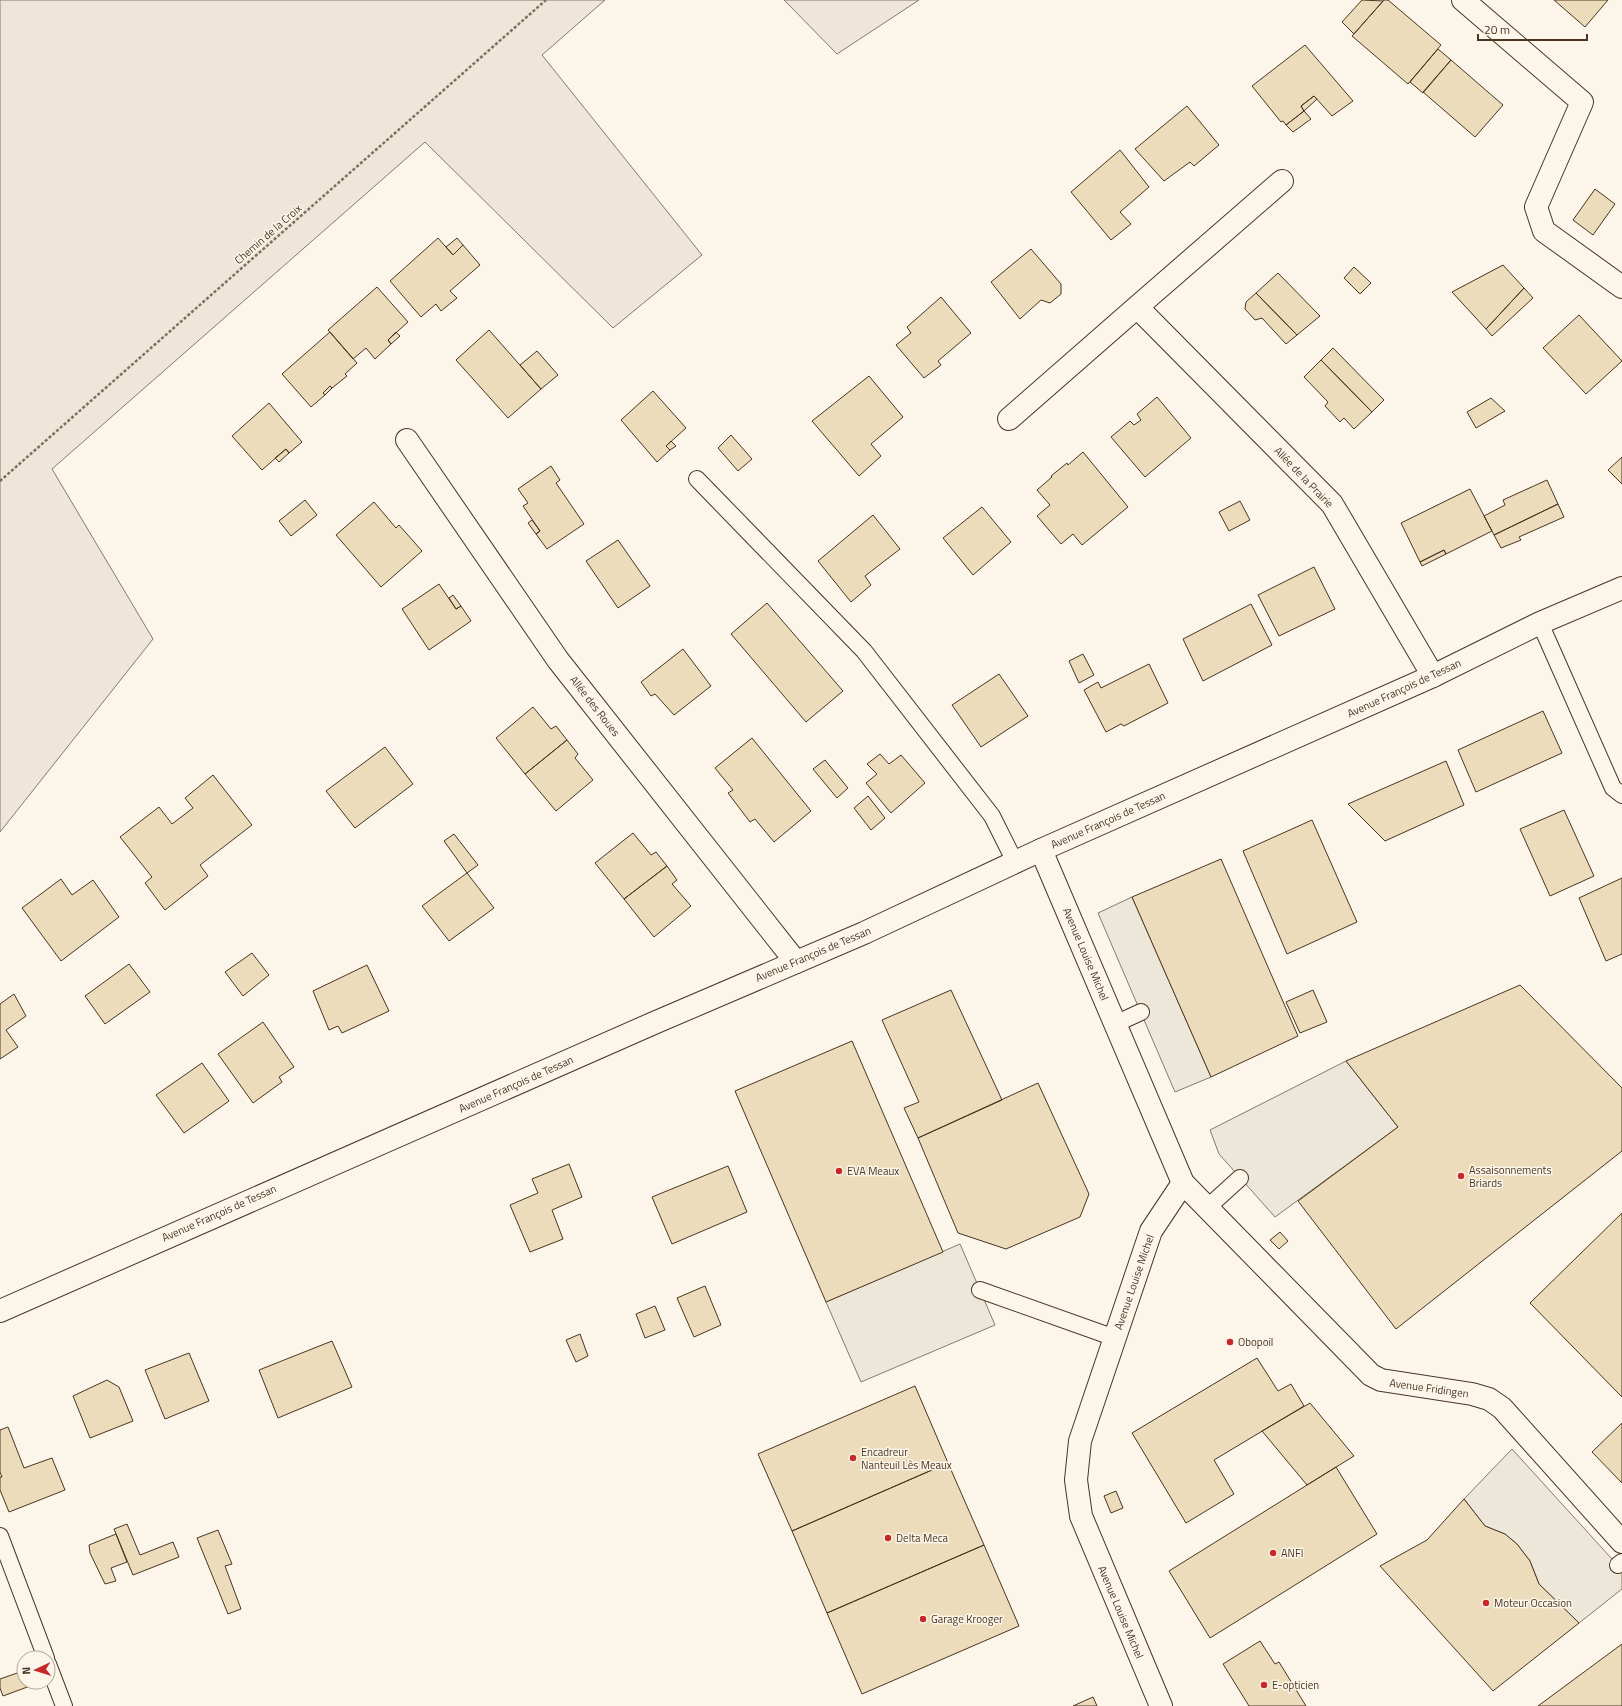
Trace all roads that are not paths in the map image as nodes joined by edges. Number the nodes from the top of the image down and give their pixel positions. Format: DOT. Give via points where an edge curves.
graph roads {
  1 [pos="1463,0"];
  2 [pos="1282,181"];
  3 [pos="1622,287"];
  4 [pos="1136,306"];
  5 [pos="1009,419"];
  6 [pos="408,440"];
  7 [pos="697,479"];
  8 [pos="1622,588"];
  9 [pos="1540,623"];
  10 [pos="1433,676"];
  11 [pos="1622,795"];
  12 [pos="1041,850"];
  13 [pos="1015,862"];
  14 [pos="796,962"];
  15 [pos="1141,1012"];
  16 [pos="1115,1024"];
  17 [pos="1240,1178"];
  18 [pos="1183,1183"];
  19 [pos="1208,1208"];
  20 [pos="980,1290"];
  21 [pos="0,1310"];
  22 [pos="1115,1338"];
  23 [pos="0,1536"];
  24 [pos="1622,1542"];
  25 [pos="43,1650"];
  26 [pos="56,1685"];
  27 [pos="64,1706"];
  28 [pos="1161,1706"];
  1 -- 3 [label="street" via="1582,102 1536,207 1544,231"];
  2 -- 4 [label="street"];
  4 -- 5 [label="street"];
  4 -- 10 [label="street, Allée de la Prairie" via="1332,504"];
  6 -- 14 [label="street, Allée des Roues" via="558,660"];
  7 -- 13 [label="lane" via="864,651 992,816"];
  8 -- 9 [label="street, Avenue François de Tessan"];
  9 -- 10 [label="street, Avenue François de Tessan"];
  9 -- 11 [label="lane" via="1613,788"];
  10 -- 12 [label="street, Avenue François de Tessan"];
  12 -- 13 [label="street, Avenue François de Tessan"];
  12 -- 16 [label="street, Avenue Louise Michel"];
  13 -- 14 [label="street, Avenue François de Tessan"];
  14 -- 21 [label="street, Avenue François de Tessan"];
  15 -- 16 [label="lane"];
  16 -- 18 [label="street, Avenue Louise Michel"];
  17 -- 19 [label="lane"];
  18 -- 19 [label="street, Avenue Fridingen"];
  18 -- 22 [label="street, Avenue Louise Michel" via="1151,1231"];
  19 -- 24 [label="street, Avenue Fridingen" via="1371,1375 1381,1380 1472,1394 1489,1399 1502,1408"];
  20 -- 22 [label="lane"];
  22 -- 28 [label="street, Avenue Louise Michel" via="1080,1442 1076,1480 1081,1516"];
  23 -- 25 [label="lane"];
  26 -- 27 [label="lane"];
}
